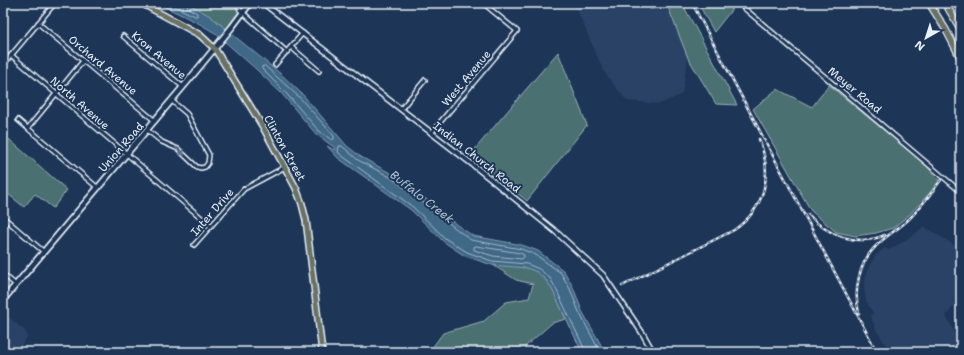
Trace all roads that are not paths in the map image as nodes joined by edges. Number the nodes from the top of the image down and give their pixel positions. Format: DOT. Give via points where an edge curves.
graph roads {
  1 [pos="55,3"];
  2 [pos="141,3"];
  3 [pos="238,3"];
  4 [pos="250,3"];
  5 [pos="263,3"];
  6 [pos="483,3"];
  7 [pos="738,3"];
  8 [pos="929,3"];
  9 [pos="945,3"];
  10 [pos="243,12"];
  11 [pos="38,23"];
  12 [pos="961,30"];
  13 [pos="303,33"];
  14 [pos="123,36"];
  15 [pos="216,46"];
  16 [pos="291,47"];
  17 [pos="287,52"];
  18 [pos="11,55"];
  19 [pos="961,59"];
  20 [pos="84,61"];
  21 [pos="3,65"];
  22 [pos="275,65"];
  23 [pos="319,70"];
  24 [pos="425,80"];
  25 [pos="183,87"];
  26 [pos="56,94"];
  27 [pos="172,101"];
  28 [pos="401,109"];
  29 [pos="18,120"];
  30 [pos="155,121"];
  31 [pos="28,128"];
  32 [pos="147,130"];
  33 [pos="431,133"];
  34 [pos="126,154"];
  35 [pos="285,167"];
  36 [pos="98,188"];
  37 [pos="961,192"];
  38 [pos="3,217"];
  39 [pos="211,226"];
  40 [pos="194,245"];
  41 [pos="44,252"];
  42 [pos="3,274"];
  43 [pos="16,285"];
  44 [pos="3,300"];
  45 [pos="322,352"];
  46 [pos="654,352"];
  1 -- 11 [label="street"];
  2 -- 15 [label="main road, Clinton Street"];
  3 -- 10 [label="street" via="239,9"];
  4 -- 10 [label="main road, Union Road"];
  5 -- 13 [label="street, Indian Church Road"];
  6 -- 33 [label="street, West Avenue" via="517,31"];
  7 -- 37 [label="street, Meyer Road"];
  8 -- 19 [label="highway"];
  9 -- 12 [label="highway"];
  10 -- 15 [label="main road, Union Road"];
  10 -- 17 [label="street"];
  11 -- 18 [label="street"];
  11 -- 20 [label="street, Orchard Avenue"];
  13 -- 16 [label="street"];
  13 -- 28 [label="street, Indian Church Road"];
  14 -- 25 [label="street, Kron Avenue"];
  15 -- 25 [label="main road, Union Road"];
  15 -- 35 [label="main road, Clinton Street"];
  16 -- 17 [label="street"];
  16 -- 23 [label="street"];
  17 -- 22 [label="street"];
  18 -- 21 [label="street"];
  18 -- 26 [label="street, North Avenue"];
  20 -- 26 [label="street"];
  20 -- 30 [label="street, Orchard Avenue"];
  24 -- 28 [label="street"];
  25 -- 27 [label="main road, Union Road"];
  26 -- 31 [label="street"];
  26 -- 34 [label="street, North Avenue"];
  27 -- 30 [label="main road, Union Road"];
  32 -- 27 [label="street, one-way" via="162,142 178,148 197,167 205,167 208,164 209,155 187,114"];
  28 -- 33 [label="street, Indian Church Road"];
  29 -- 31 [label="street"];
  30 -- 32 [label="main road, Union Road"];
  31 -- 36 [label="street"];
  32 -- 34 [label="main road, Union Road"];
  33 -- 46 [label="street, Indian Church Road" via="535,214 603,275"];
  34 -- 36 [label="main road, Union Road"];
  34 -- 39 [label="street, North Avenue"];
  35 -- 39 [label="street, Inter Drive" via="244,189"];
  35 -- 45 [label="main road, Clinton Street" via="304,212"];
  36 -- 41 [label="main road, Union Road"];
  38 -- 41 [label="street"];
  39 -- 40 [label="street, Inter Drive"];
  41 -- 43 [label="main road, Union Road"];
  42 -- 43 [label="street"];
  43 -- 44 [label="main road, Union Road"];
}
